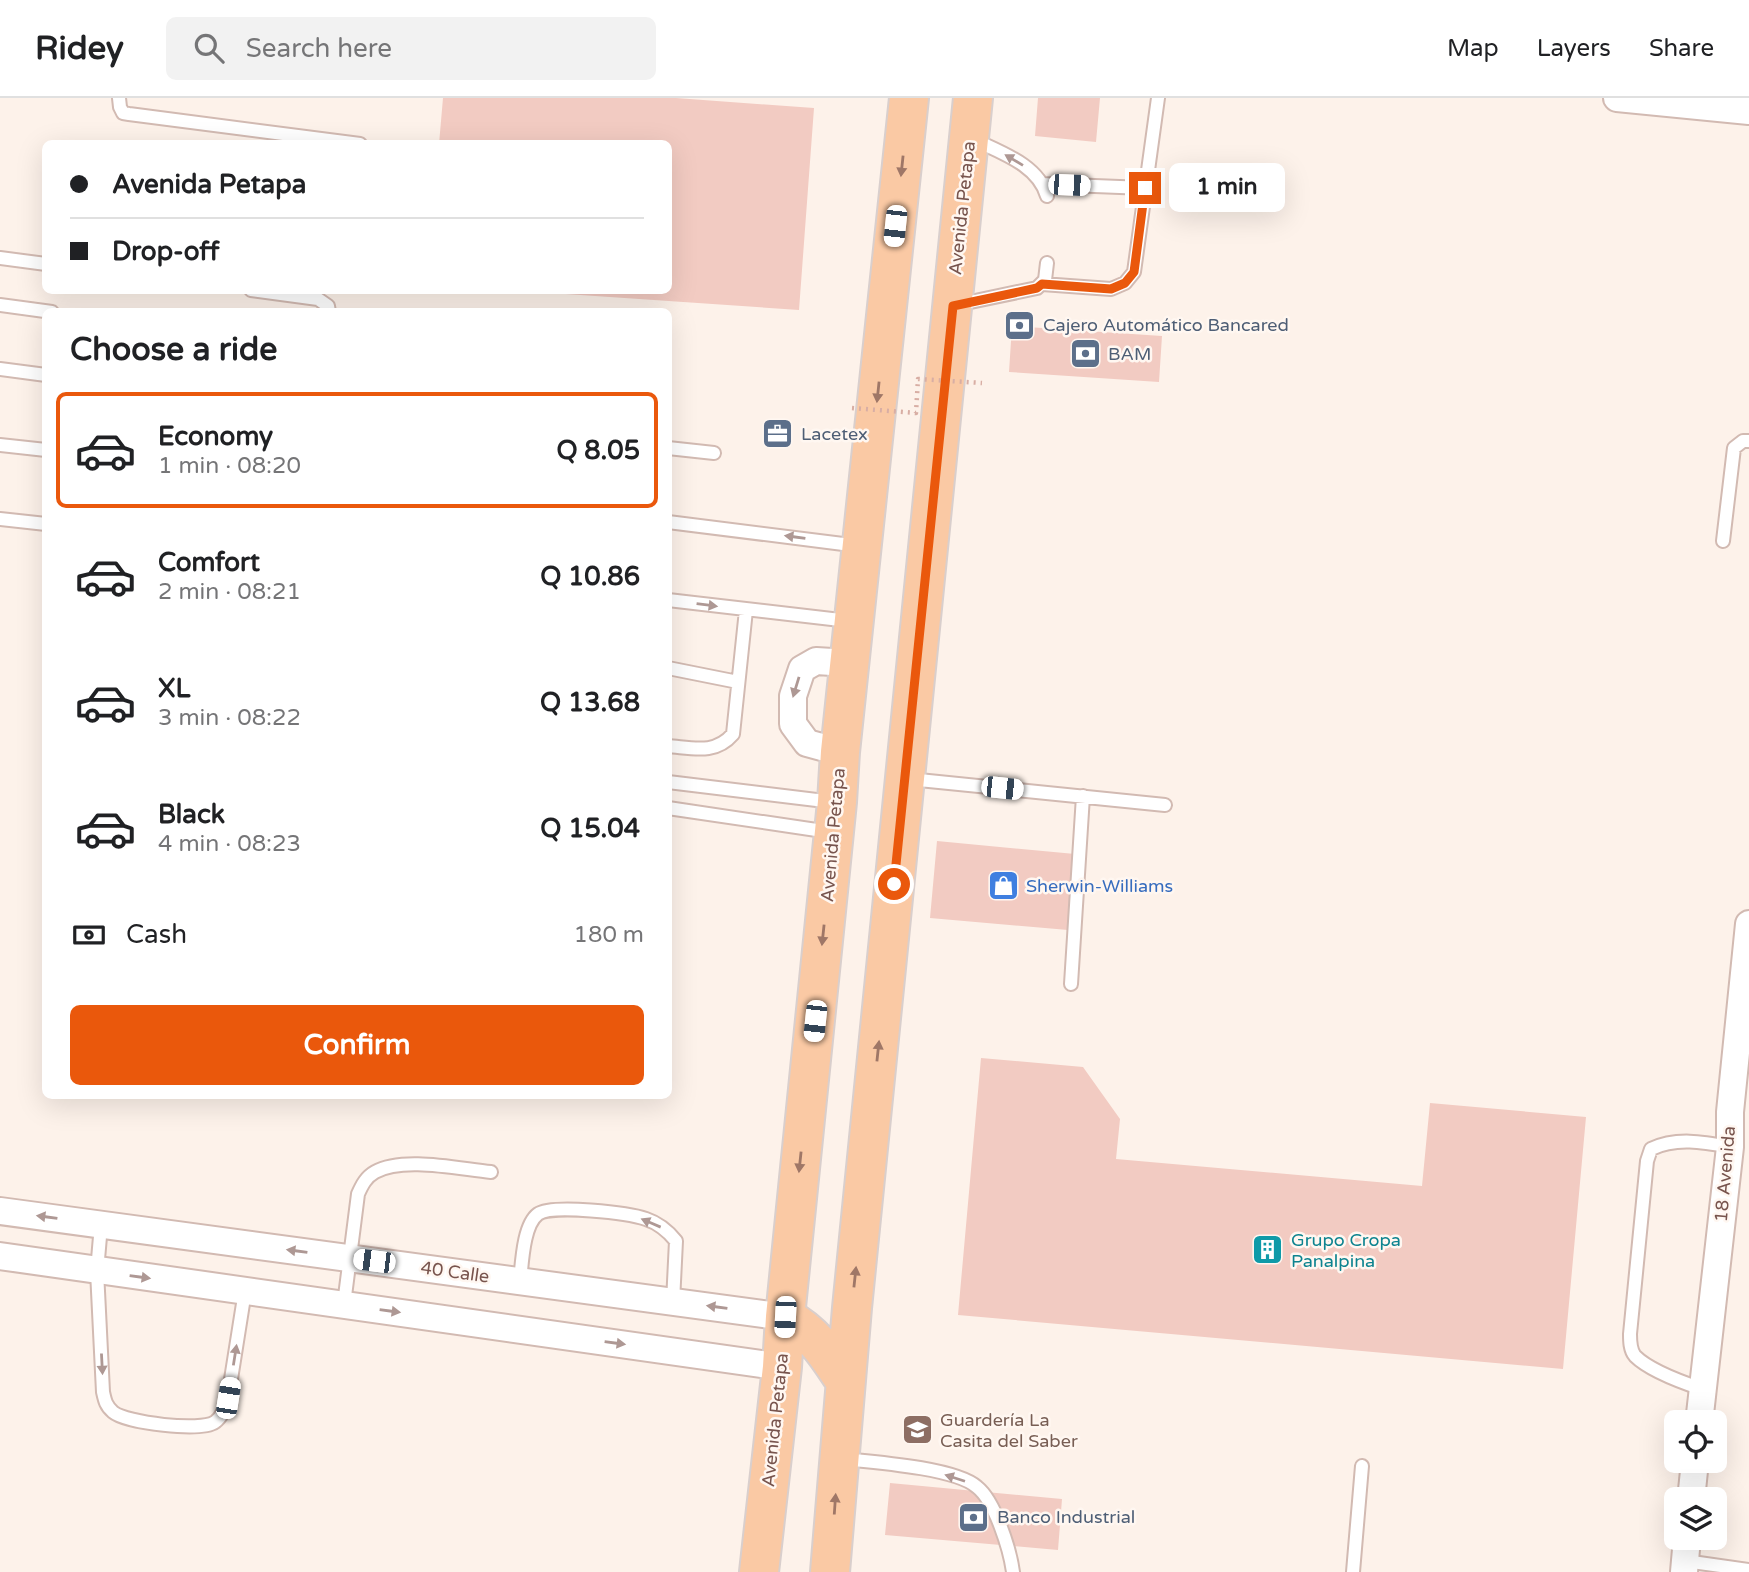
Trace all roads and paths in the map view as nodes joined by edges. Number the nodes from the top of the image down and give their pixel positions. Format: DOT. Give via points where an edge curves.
graph roads {
  1 [pos="118,98"];
  2 [pos="909,98"];
  3 [pos="973,98"];
  4 [pos="1158,98"];
  5 [pos="1617,98"];
  6 [pos="1749,111"];
  7 [pos="969,137"];
  8 [pos="329,140"];
  9 [pos="1145,188"];
  10 [pos="0,258"];
  11 [pos="42,263"];
  12 [pos="1046,263"];
  13 [pos="1042,284"];
  14 [pos="281,294"];
  15 [pos="0,305"];
  16 [pos="953,306"];
  17 [pos="328,308"];
  18 [pos="42,311"];
  19 [pos="0,369"];
  20 [pos="42,374"];
  21 [pos="982,383"];
  22 [pos="852,408"];
  23 [pos="1749,442"];
  24 [pos="0,445"];
  25 [pos="672,448"];
  26 [pos="42,450"];
  27 [pos="714,453"];
  28 [pos="0,519"];
  29 [pos="672,523"];
  30 [pos="42,524"];
  31 [pos="1723,541"];
  32 [pos="862,547"];
  33 [pos="672,601"];
  34 [pos="746,610"];
  35 [pos="853,622"];
  36 [pos="849,663"];
  37 [pos="672,669"];
  38 [pos="738,682"];
  39 [pos="672,746"];
  40 [pos="840,752"];
  41 [pos="905,778"];
  42 [pos="672,783"];
  43 [pos="1083,796"];
  44 [pos="1165,805"];
  45 [pos="672,808"];
  46 [pos="835,817"];
  47 [pos="1749,924"];
  48 [pos="1071,984"];
  49 [pos="1730,1147"];
  50 [pos="491,1172"];
  51 [pos="0,1211"];
  52 [pos="101,1225"];
  53 [pos="0,1256"];
  54 [pos="349,1258"];
  55 [pos="97,1271"];
  56 [pos="520,1281"];
  57 [pos="245,1291"];
  58 [pos="673,1302"];
  59 [pos="344,1304"];
  60 [pos="785,1317"];
  61 [pos="782,1367"];
  62 [pos="845,1381"];
  63 [pos="1703,1389"];
  64 [pos="1701,1410"];
  65 [pos="839,1458"];
  66 [pos="1362,1466"];
  67 [pos="1685,1557"];
  68 [pos="1749,1570"];
  69 [pos="759,1572"];
  70 [pos="830,1572"];
  71 [pos="1013,1572"];
  72 [pos="1353,1572"];
  1 -- 8 [label="lane" via="123,113"];
  2 -- 32 [label="main road, Avenida Petapa, one-way"];
  3 -- 7 [label="main road, Avenida Petapa"];
  4 -- 9 [label="lane"];
  5 -- 6 [label="street"];
  9 -- 7 [label="lane, one-way" via="1045,190 1035,174"];
  7 -- 16 [label="main road, Avenida Petapa"];
  9 -- 13 [label="lane" via="1134,272 1125,283 1111,289"];
  10 -- 11 [label="lane"];
  12 -- 13 [label="lane"];
  13 -- 16 [label="lane"];
  14 -- 17 [label="lane" via="318,299"];
  15 -- 18 [label="lane"];
  16 -- 41 [label="main road, Avenida Petapa"];
  19 -- 20 [label="lane"];
  21 -- 22 [label="path, bridge" via="918,379 916,413"];
  23 -- 31 [label="lane" via="1734,448"];
  24 -- 26 [label="lane"];
  25 -- 27 [label="lane"];
  28 -- 30 [label="lane"];
  32 -- 29 [label="lane, one-way"];
  32 -- 35 [label="main road, Avenida Petapa"];
  33 -- 34 [label="lane, one-way"];
  34 -- 35 [label="lane"];
  34 -- 38 [label="lane"];
  35 -- 36 [label="main road, Avenida Petapa"];
  36 -- 40 [label="main road, Avenida Petapa"];
  36 -- 40 [label="street, one-way" via="816,661 802,669 793,696 793,724 807,743"];
  37 -- 38 [label="lane"];
  38 -- 39 [label="lane" via="733,734 725,744 710,750"];
  40 -- 46 [label="main road, Avenida Petapa"];
  41 -- 43 [label="lane"];
  62 -- 41 [label="main road, Avenida Petapa, one-way"];
  42 -- 46 [label="lane"];
  43 -- 44 [label="lane"];
  43 -- 48 [label="lane"];
  45 -- 46 [label="lane"];
  46 -- 60 [label="main road, Avenida Petapa, one-way"];
  47 -- 49 [label="street, 18 Avenida"];
  49 -- 63 [label="street, 18 Avenida"];
  49 -- 63 [label="lane" via="1693,1140 1660,1144 1651,1149 1647,1161 1631,1348 1670,1377"];
  50 -- 54 [label="lane" via="404,1164 373,1172 358,1194"];
  52 -- 51 [label="street, 40 Calle, one-way"];
  54 -- 52 [label="street, 40 Calle, one-way"];
  52 -- 55 [label="lane"];
  53 -- 55 [label="street"];
  54 -- 56 [label="street, 40 Calle"];
  54 -- 59 [label="lane"];
  55 -- 57 [label="street, one-way"];
  55 -- 57 [label="lane, one-way" via="105,1403 114,1413 140,1421 204,1426 223,1414"];
  56 -- 58 [label="street, 40 Calle"];
  58 -- 56 [label="lane, one-way" via="676,1241 666,1229 645,1219 614,1214 573,1210 538,1214 530,1226"];
  57 -- 59 [label="street"];
  60 -- 58 [label="street, 40 Calle, one-way"];
  59 -- 61 [label="street, one-way"];
  60 -- 61 [label="main road, Avenida Petapa"];
  60 -- 62 [label="main road" via="818,1341"];
  61 -- 69 [label="main road, Avenida Petapa"];
  62 -- 65 [label="main road, Avenida Petapa"];
  63 -- 64 [label="street, 18 Avenida"];
  70 -- 65 [label="main road, Avenida Petapa, one-way"];
  71 -- 65 [label="lane, one-way" via="1011,1556 978,1487 958,1477"];
  66 -- 72 [label="lane"];
  67 -- 68 [label="lane"];
}
